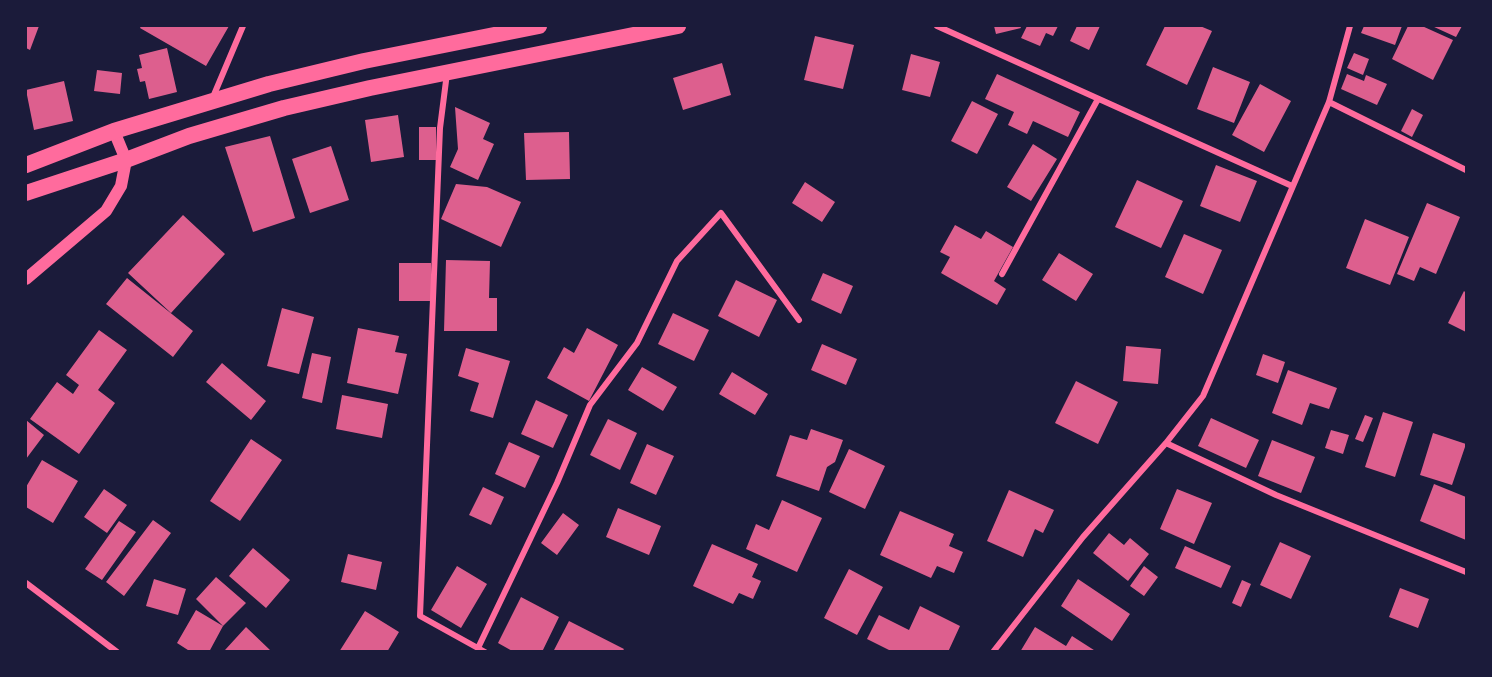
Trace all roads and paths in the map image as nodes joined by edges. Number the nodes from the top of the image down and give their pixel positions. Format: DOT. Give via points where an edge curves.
graph roads {
  1 [pos="243,26"];
  2 [pos="539,26"];
  3 [pos="678,26"];
  4 [pos="937,26"];
  5 [pos="1350,26"];
  6 [pos="645,29"];
  7 [pos="447,73"];
  8 [pos="1098,99"];
  9 [pos="1329,102"];
  10 [pos="211,103"];
  11 [pos="114,131"];
  12 [pos="126,160"];
  13 [pos="26,165"];
  14 [pos="1467,170"];
  15 [pos="1292,186"];
  16 [pos="26,193"];
  17 [pos="1002,274"];
  18 [pos="26,279"];
  19 [pos="799,320"];
  20 [pos="1166,443"];
  21 [pos="1467,572"];
  22 [pos="26,583"];
  23 [pos="481,650"];
  24 [pos="117,651"];
  25 [pos="993,651"];
  1 -- 10 [label="street"];
  2 -- 10 [label="highway" via="364,61"];
  3 -- 6 [label="highway"];
  4 -- 8 [label="street"];
  5 -- 9 [label="street"];
  6 -- 7 [label="highway"];
  7 -- 12 [label="highway" via="284,108 189,136"];
  7 -- 23 [label="street" via="440,128 420,616"];
  8 -- 15 [label="street"];
  8 -- 17 [label="street"];
  9 -- 14 [label="street"];
  9 -- 15 [label="street"];
  10 -- 11 [label="highway"];
  11 -- 12 [label="main road"];
  11 -- 13 [label="highway"];
  12 -- 16 [label="highway"];
  12 -- 18 [label="main road" via="121,186 106,211"];
  15 -- 20 [label="street" via="1203,396"];
  19 -- 23 [label="street" via="721,213 676,261 637,343 590,405"];
  20 -- 21 [label="street" via="1276,495"];
  20 -- 25 [label="street" via="1083,537"];
  22 -- 24 [label="street"];
}
